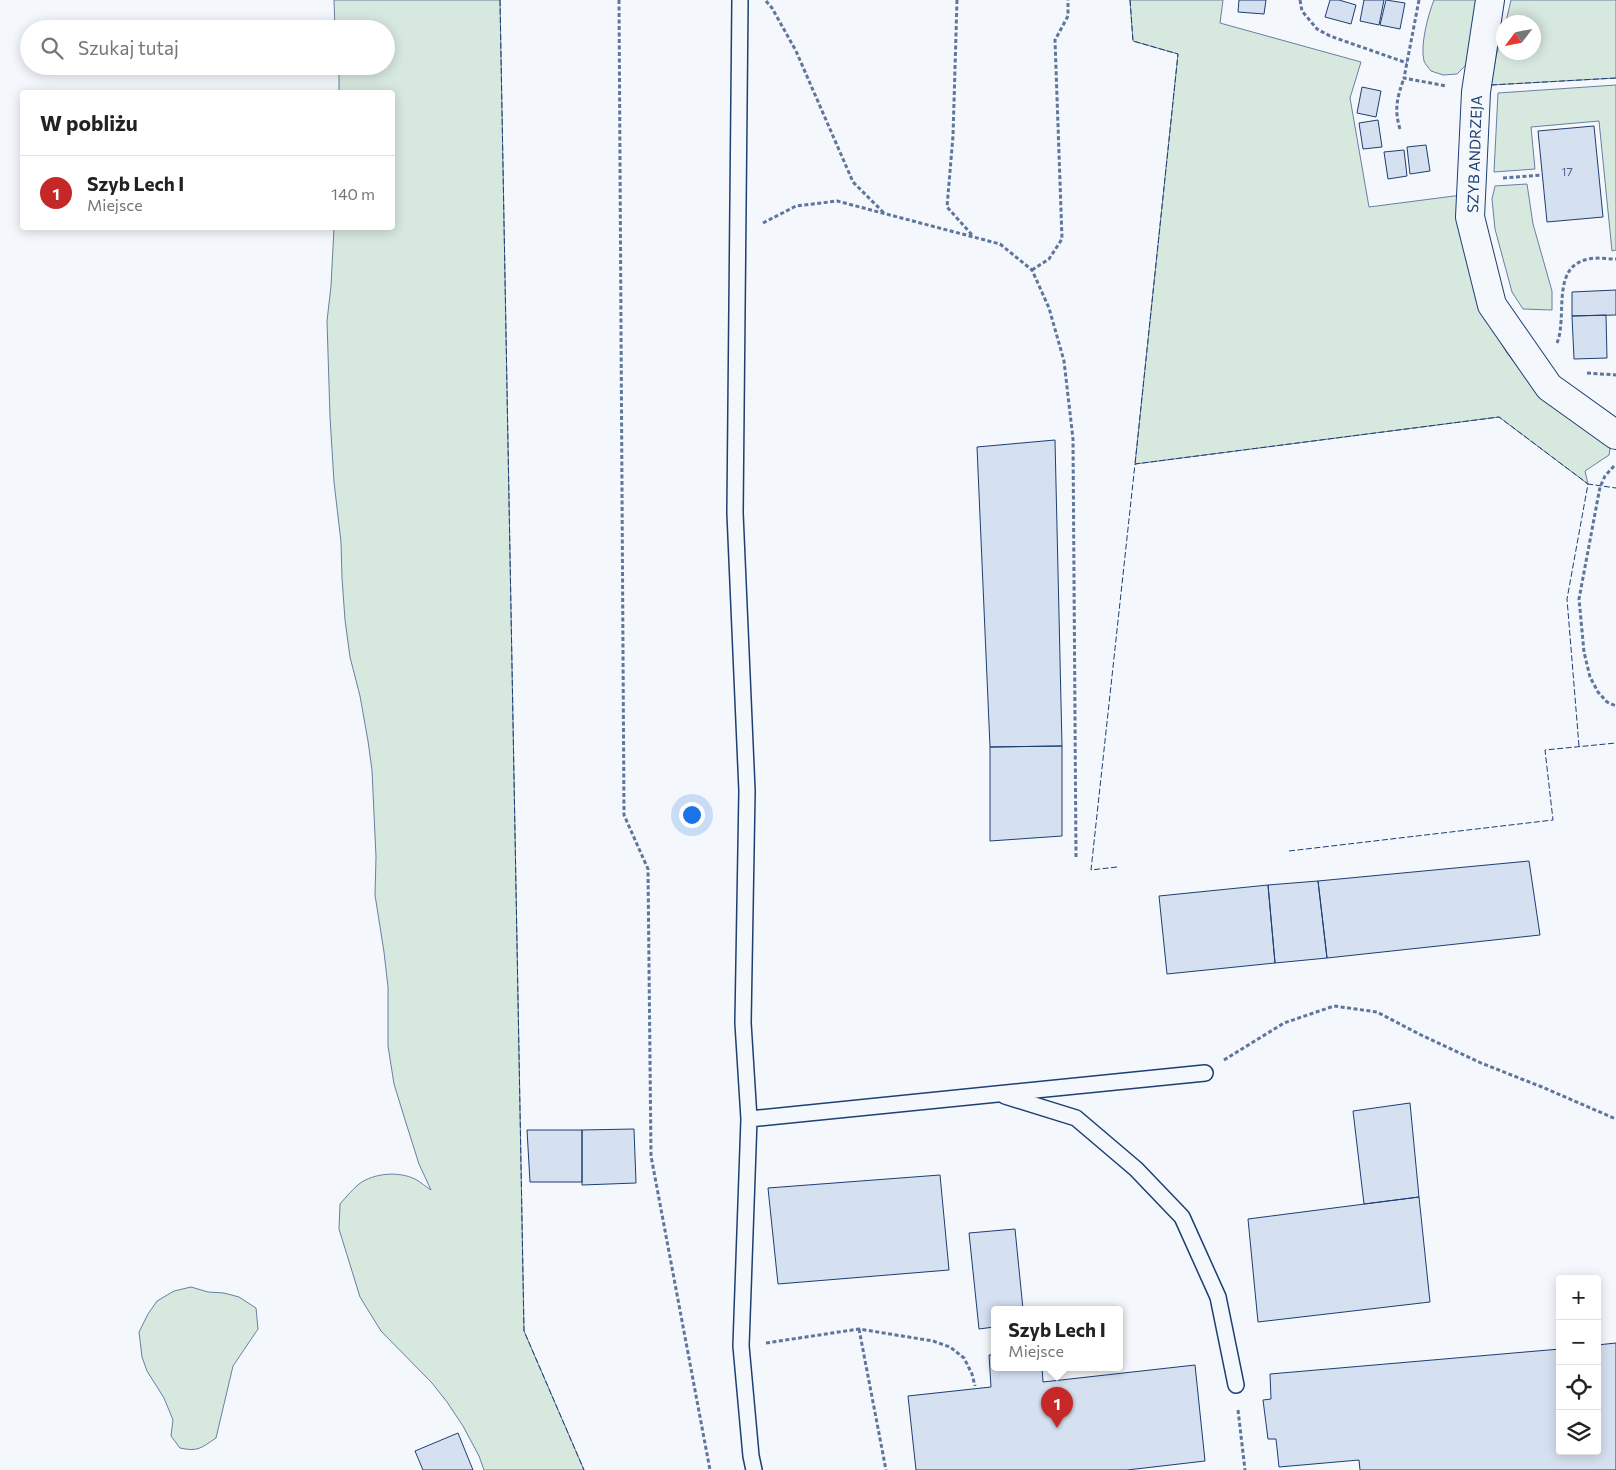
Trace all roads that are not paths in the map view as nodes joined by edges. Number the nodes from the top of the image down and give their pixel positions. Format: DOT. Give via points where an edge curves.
graph roads {
  1 [pos="740,0"];
  2 [pos="1490,0"];
  3 [pos="1616,435"];
  4 [pos="1205,1073"];
  5 [pos="999,1094"];
  6 [pos="748,1119"];
  7 [pos="1236,1385"];
  8 [pos="754,1470"];
  1 -- 6 [label="lane" via="735,513 747,791 743,1023"];
  2 -- 3 [label="street, SZYB ANDRZEJA" via="1476,92 1470,217 1492,306 1548,387"];
  4 -- 5 [label="lane"];
  5 -- 6 [label="lane"];
  5 -- 7 [label="lane" via="1076,1118 1136,1169 1182,1217 1218,1297"];
  6 -- 8 [label="lane" via="741,1346"];
}
